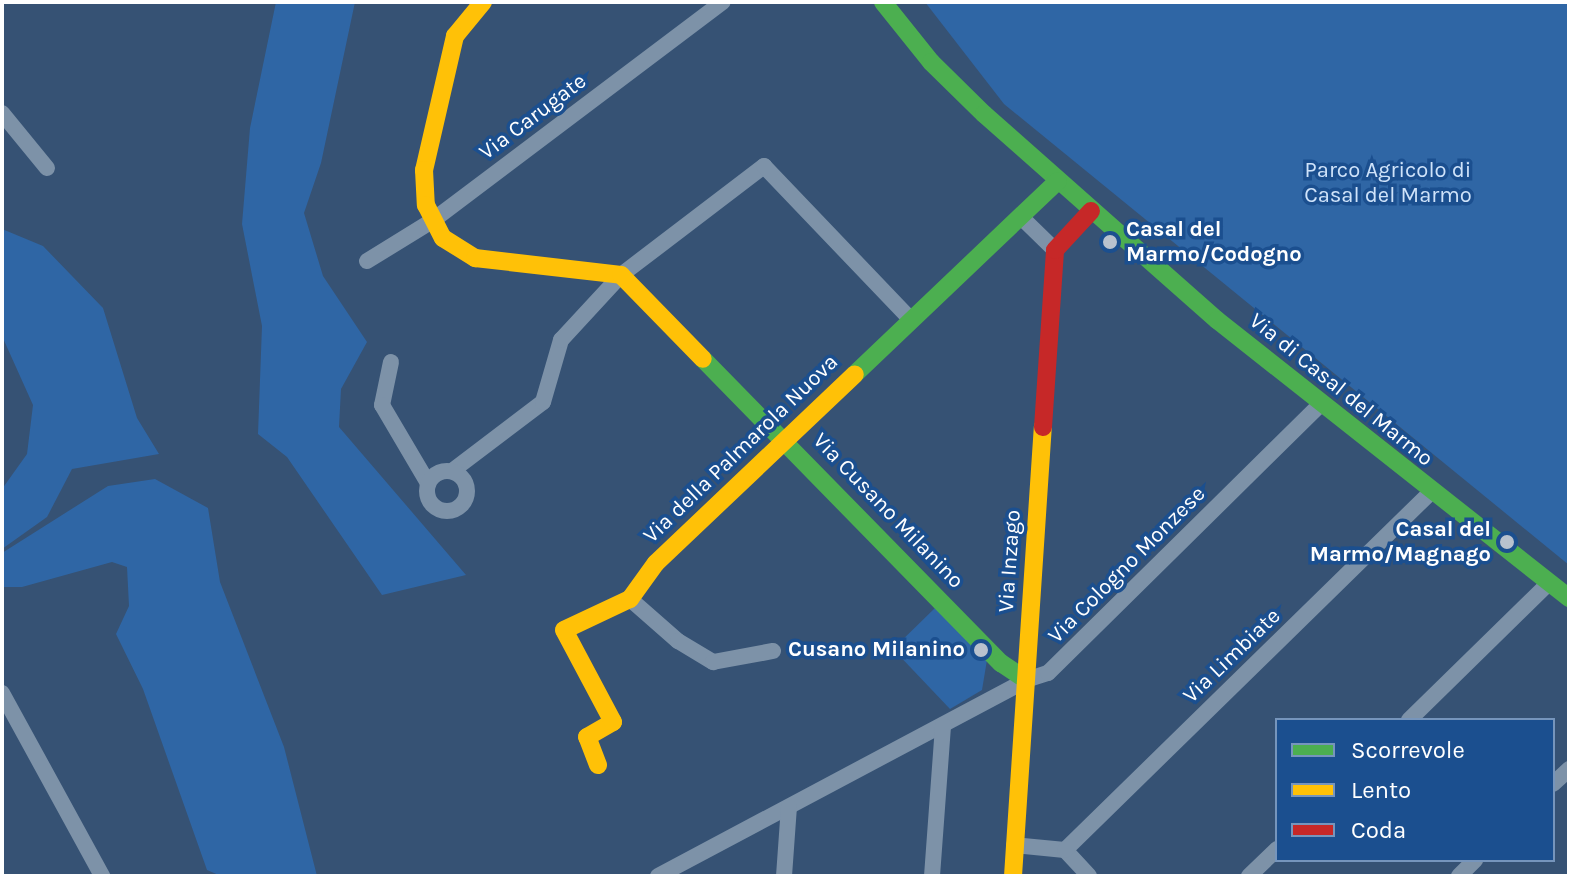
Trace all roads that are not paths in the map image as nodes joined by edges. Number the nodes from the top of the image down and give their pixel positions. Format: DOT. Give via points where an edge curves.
graph roads {
  1 [pos="483,2"];
  2 [pos="723,2"];
  3 [pos="883,2"];
  4 [pos="2,113"];
  5 [pos="47,168"];
  6 [pos="1058,181"];
  7 [pos="1091,211"];
  8 [pos="1020,216"];
  9 [pos="432,221"];
  10 [pos="1055,250"];
  11 [pos="367,261"];
  12 [pos="621,275"];
  13 [pos="910,319"];
  14 [pos="391,362"];
  15 [pos="1320,405"];
  16 [pos="787,440"];
  17 [pos="452,471"];
  18 [pos="428,483"];
  19 [pos="1430,493"];
  20 [pos="1549,583"];
  21 [pos="1569,598"];
  22 [pos="630,599"];
  23 [pos="773,651"];
  24 [pos="1026,680"];
  25 [pos="2,693"];
  26 [pos="1411,718"];
  27 [pos="943,725"];
  28 [pos="598,765"];
  29 [pos="789,807"];
  30 [pos="1014,845"];
  31 [pos="1065,850"];
  32 [pos="1275,851"];
  33 [pos="102,876"];
  34 [pos="658,876"];
  35 [pos="784,876"];
  36 [pos="932,876"];
  37 [pos="1013,876"];
  38 [pos="1089,876"];
  39 [pos="1249,876"];
  1 -- 9 [label="street" via="462,21 450,51 422,181"];
  2 -- 9 [label="street, Via Carugate"];
  3 -- 6 [label="street" via="945,76"];
  4 -- 5 [label="street"];
  6 -- 7 [label="street, Via di Casal del Marmo"];
  6 -- 8 [label="street, Via della Palmarola Nuova"];
  7 -- 10 [label="street"];
  7 -- 15 [label="street, Via di Casal del Marmo"];
  8 -- 10 [label="street"];
  8 -- 13 [label="street, Via della Palmarola Nuova"];
  9 -- 11 [label="street, Via Carugate"];
  9 -- 12 [label="street" via="447,242 467,256"];
  10 -- 24 [label="street, Via Inzago"];
  12 -- 13 [label="street" via="764,166"];
  12 -- 16 [label="street, Via Cusano Milanino"];
  12 -- 17 [label="street" via="561,340 543,402"];
  13 -- 16 [label="street, Via della Palmarola Nuova"];
  14 -- 18 [label="street" via="382,405"];
  15 -- 19 [label="street, Via di Casal del Marmo"];
  15 -- 24 [label="street, Via Cologno Monzese" via="1055,668"];
  16 -- 22 [label="street, Via della Palmarola Nuova" via="656,563"];
  16 -- 24 [label="street, Via Cusano Milanino" via="1001,663"];
  17 -- 18 [label="street" via="436,474"];
  17 -- 18 [label="street" via="463,478 467,491 453,510 434,507"];
  19 -- 20 [label="street, Via di Casal del Marmo"];
  19 -- 31 [label="street, Via Limbiate"];
  20 -- 21 [label="street, Via di Casal del Marmo"];
  20 -- 26 [label="street"];
  22 -- 23 [label="street" via="678,641 713,662"];
  22 -- 28 [label="street, Via della Palmarola Nuova" via="564,630 613,722 587,737"];
  24 -- 27 [label="street, Via Cologno Monzese"];
  24 -- 30 [label="street, Via Inzago"];
  25 -- 33 [label="street"];
  27 -- 29 [label="street, Via Cologno Monzese"];
  27 -- 36 [label="street"];
  29 -- 34 [label="street, Via Cologno Monzese"];
  29 -- 35 [label="street"];
  30 -- 31 [label="street"];
  30 -- 37 [label="street, Via Inzago"];
  31 -- 38 [label="street"];
  32 -- 39 [label="street"];
}
